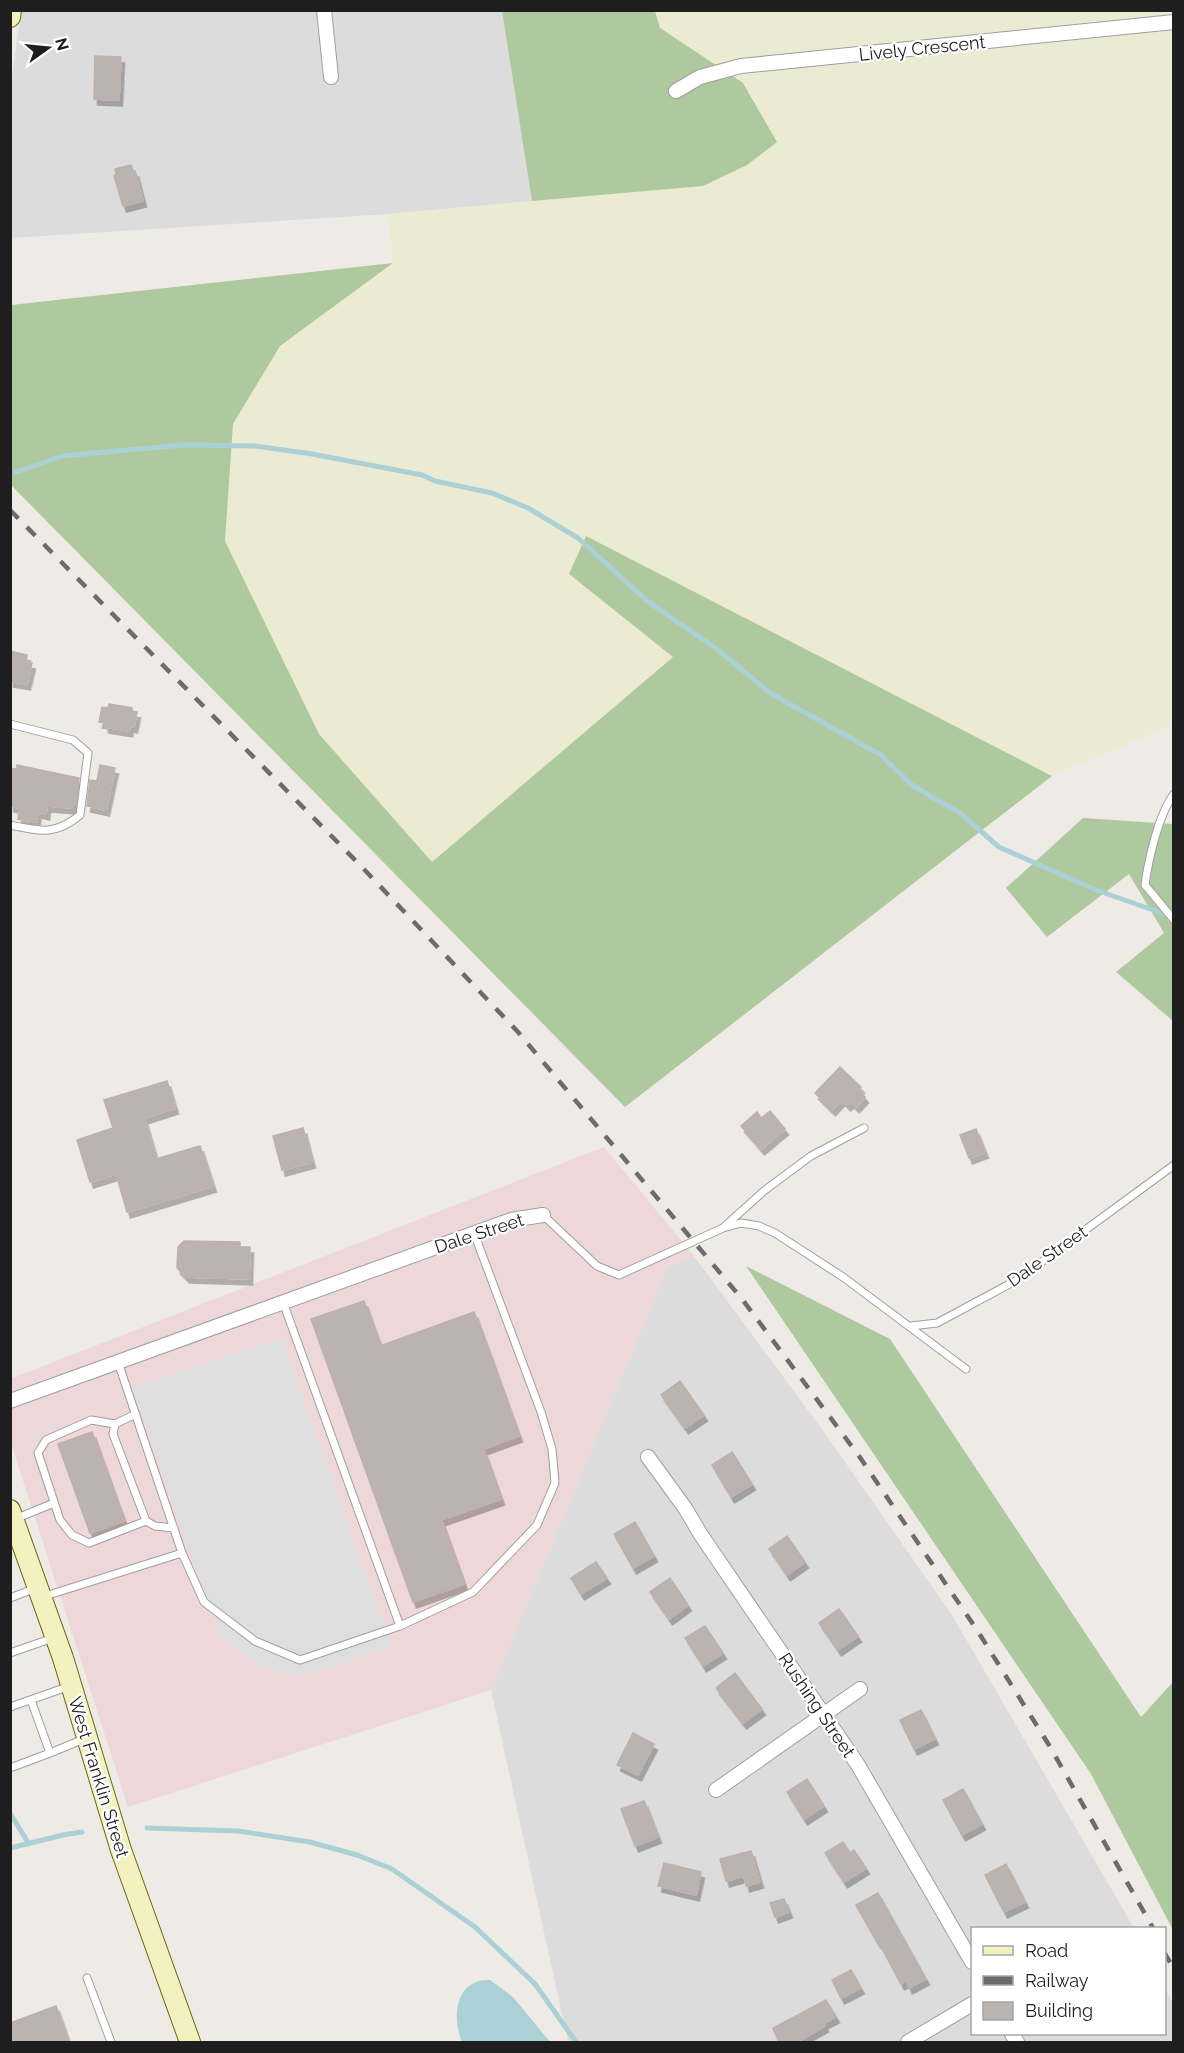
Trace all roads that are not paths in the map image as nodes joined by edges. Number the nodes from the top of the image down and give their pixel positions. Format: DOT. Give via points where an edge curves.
graph roads {
  1 [pos="11,10"];
  2 [pos="324,10"];
  3 [pos="10,17"];
  4 [pos="1173,22"];
  5 [pos="331,77"];
  6 [pos="676,91"];
  7 [pos="10,724"];
  8 [pos="1173,794"];
  9 [pos="10,825"];
  10 [pos="1173,920"];
  11 [pos="864,1128"];
  12 [pos="1173,1165"];
  13 [pos="543,1215"];
  14 [pos="723,1228"];
  15 [pos="474,1233"];
  16 [pos="283,1302"];
  17 [pos="911,1326"];
  18 [pos="117,1361"];
  19 [pos="966,1369"];
  20 [pos="10,1401"];
  21 [pos="136,1414"];
  22 [pos="115,1424"];
  23 [pos="648,1457"];
  24 [pos="54,1503"];
  25 [pos="12,1515"];
  26 [pos="146,1521"];
  27 [pos="174,1528"];
  28 [pos="182,1553"];
  29 [pos="41,1592"];
  30 [pos="10,1598"];
  31 [pos="400,1626"];
  32 [pos="56,1637"];
  33 [pos="10,1653"];
  34 [pos="71,1686"];
  35 [pos="860,1689"];
  36 [pos="32,1700"];
  37 [pos="10,1707"];
  38 [pos="824,1714"];
  39 [pos="87,1738"];
  40 [pos="50,1753"];
  41 [pos="10,1768"];
  42 [pos="716,1790"];
  43 [pos="971,1960"];
  44 [pos="87,1978"];
  45 [pos="971,2005"];
  46 [pos="111,2043"];
  47 [pos="190,2043"];
  48 [pos="908,2043"];
  1 -- 3 [label="main road"];
  2 -- 5 [label="street"];
  4 -- 6 [label="street, Lively Crescent" via="741,66 700,77"];
  7 -- 9 [label="lane" via="73,740 88,753 80,815 57,829 44,831"];
  8 -- 10 [label="lane" via="1166,804 1145,885"];
  11 -- 14 [label="lane" via="811,1156"];
  12 -- 17 [label="lane, Dale Street" via="1017,1280 937,1323"];
  13 -- 14 [label="lane, Dale Street" via="597,1266 619,1275"];
  13 -- 15 [label="street, Dale Street" via="511,1220"];
  14 -- 17 [label="lane, Dale Street" via="741,1223 775,1233"];
  15 -- 16 [label="street, Dale Street"];
  15 -- 31 [label="lane" via="541,1412 552,1449 555,1484 537,1525 473,1592"];
  16 -- 18 [label="street, Dale Street"];
  16 -- 31 [label="lane"];
  17 -- 19 [label="lane, Dale Street"];
  18 -- 20 [label="street, Dale Street"];
  18 -- 21 [label="lane"];
  21 -- 22 [label="lane"];
  21 -- 27 [label="lane"];
  22 -- 24 [label="lane" via="91,1420 46,1440 38,1454"];
  22 -- 26 [label="lane" via="113,1434"];
  23 -- 38 [label="street, Rushing Street"];
  24 -- 25 [label="lane"];
  24 -- 26 [label="lane" via="60,1520 72,1535 88,1543"];
  25 -- 29 [label="main road, West Franklin Street"];
  26 -- 27 [label="lane"];
  27 -- 28 [label="lane"];
  28 -- 29 [label="lane"];
  28 -- 31 [label="lane" via="204,1602 255,1641 300,1660"];
  29 -- 30 [label="lane"];
  29 -- 32 [label="main road, West Franklin Street"];
  32 -- 33 [label="lane"];
  32 -- 34 [label="main road, West Franklin Street"];
  34 -- 36 [label="lane"];
  34 -- 39 [label="main road, West Franklin Street"];
  35 -- 38 [label="street"];
  36 -- 37 [label="lane"];
  36 -- 40 [label="lane"];
  38 -- 42 [label="street"];
  38 -- 43 [label="street, Rushing Street" via="858,1765"];
  39 -- 40 [label="lane"];
  39 -- 47 [label="main road, West Franklin Street"];
  40 -- 41 [label="lane"];
  44 -- 46 [label="lane"];
  45 -- 48 [label="street"];
}
